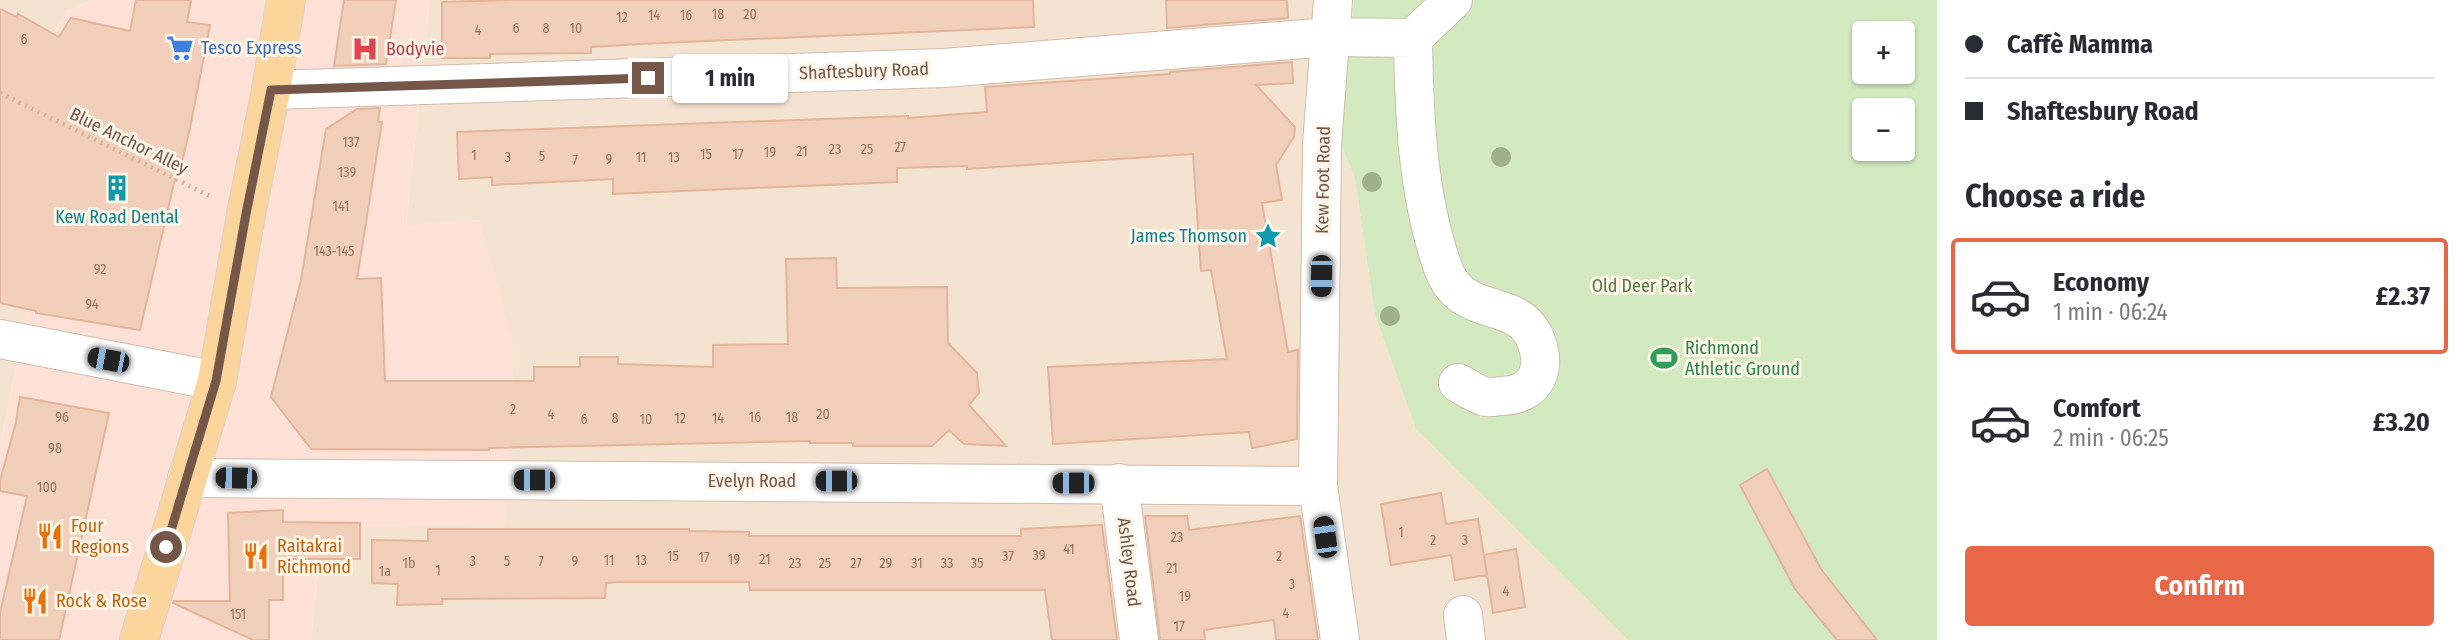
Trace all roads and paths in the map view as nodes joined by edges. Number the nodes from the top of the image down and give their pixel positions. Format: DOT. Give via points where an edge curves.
graph roads {
  1 [pos="286,0"];
  2 [pos="1452,0"];
  3 [pos="1331,18"];
  4 [pos="1413,38"];
  5 [pos="271,90"];
  6 [pos="0,93"];
  7 [pos="246,214"];
  8 [pos="0,339"];
  9 [pos="216,381"];
  10 [pos="1458,383"];
  11 [pos="187,478"];
  12 [pos="1119,483"];
  13 [pos="1318,486"];
  14 [pos="139,640"];
  15 [pos="1139,640"];
  16 [pos="1340,640"];
  1 -- 5 [label="main road"];
  2 -- 4 [label="street"];
  3 -- 4 [label="street, Shaftesbury Road"];
  3 -- 5 [label="street, Shaftesbury Road" via="944,68"];
  3 -- 13 [label="street, Kew Foot Road" via="1322,145"];
  4 -- 10 [label="street" via="1414,107 1426,197 1442,268 1456,291 1526,323 1535,339 1541,371 1535,384 1516,396 1486,397"];
  5 -- 7 [label="main road"];
  6 -- 7 [label="path, Blue Anchor Alley"];
  7 -- 9 [label="main road"];
  8 -- 9 [label="street"];
  9 -- 11 [label="main road"];
  11 -- 12 [label="street, Evelyn Road"];
  11 -- 14 [label="main road"];
  12 -- 13 [label="street, Evelyn Road"];
  12 -- 15 [label="street, Ashley Road"];
  13 -- 16 [label="street, Kew Foot Road"];
}
